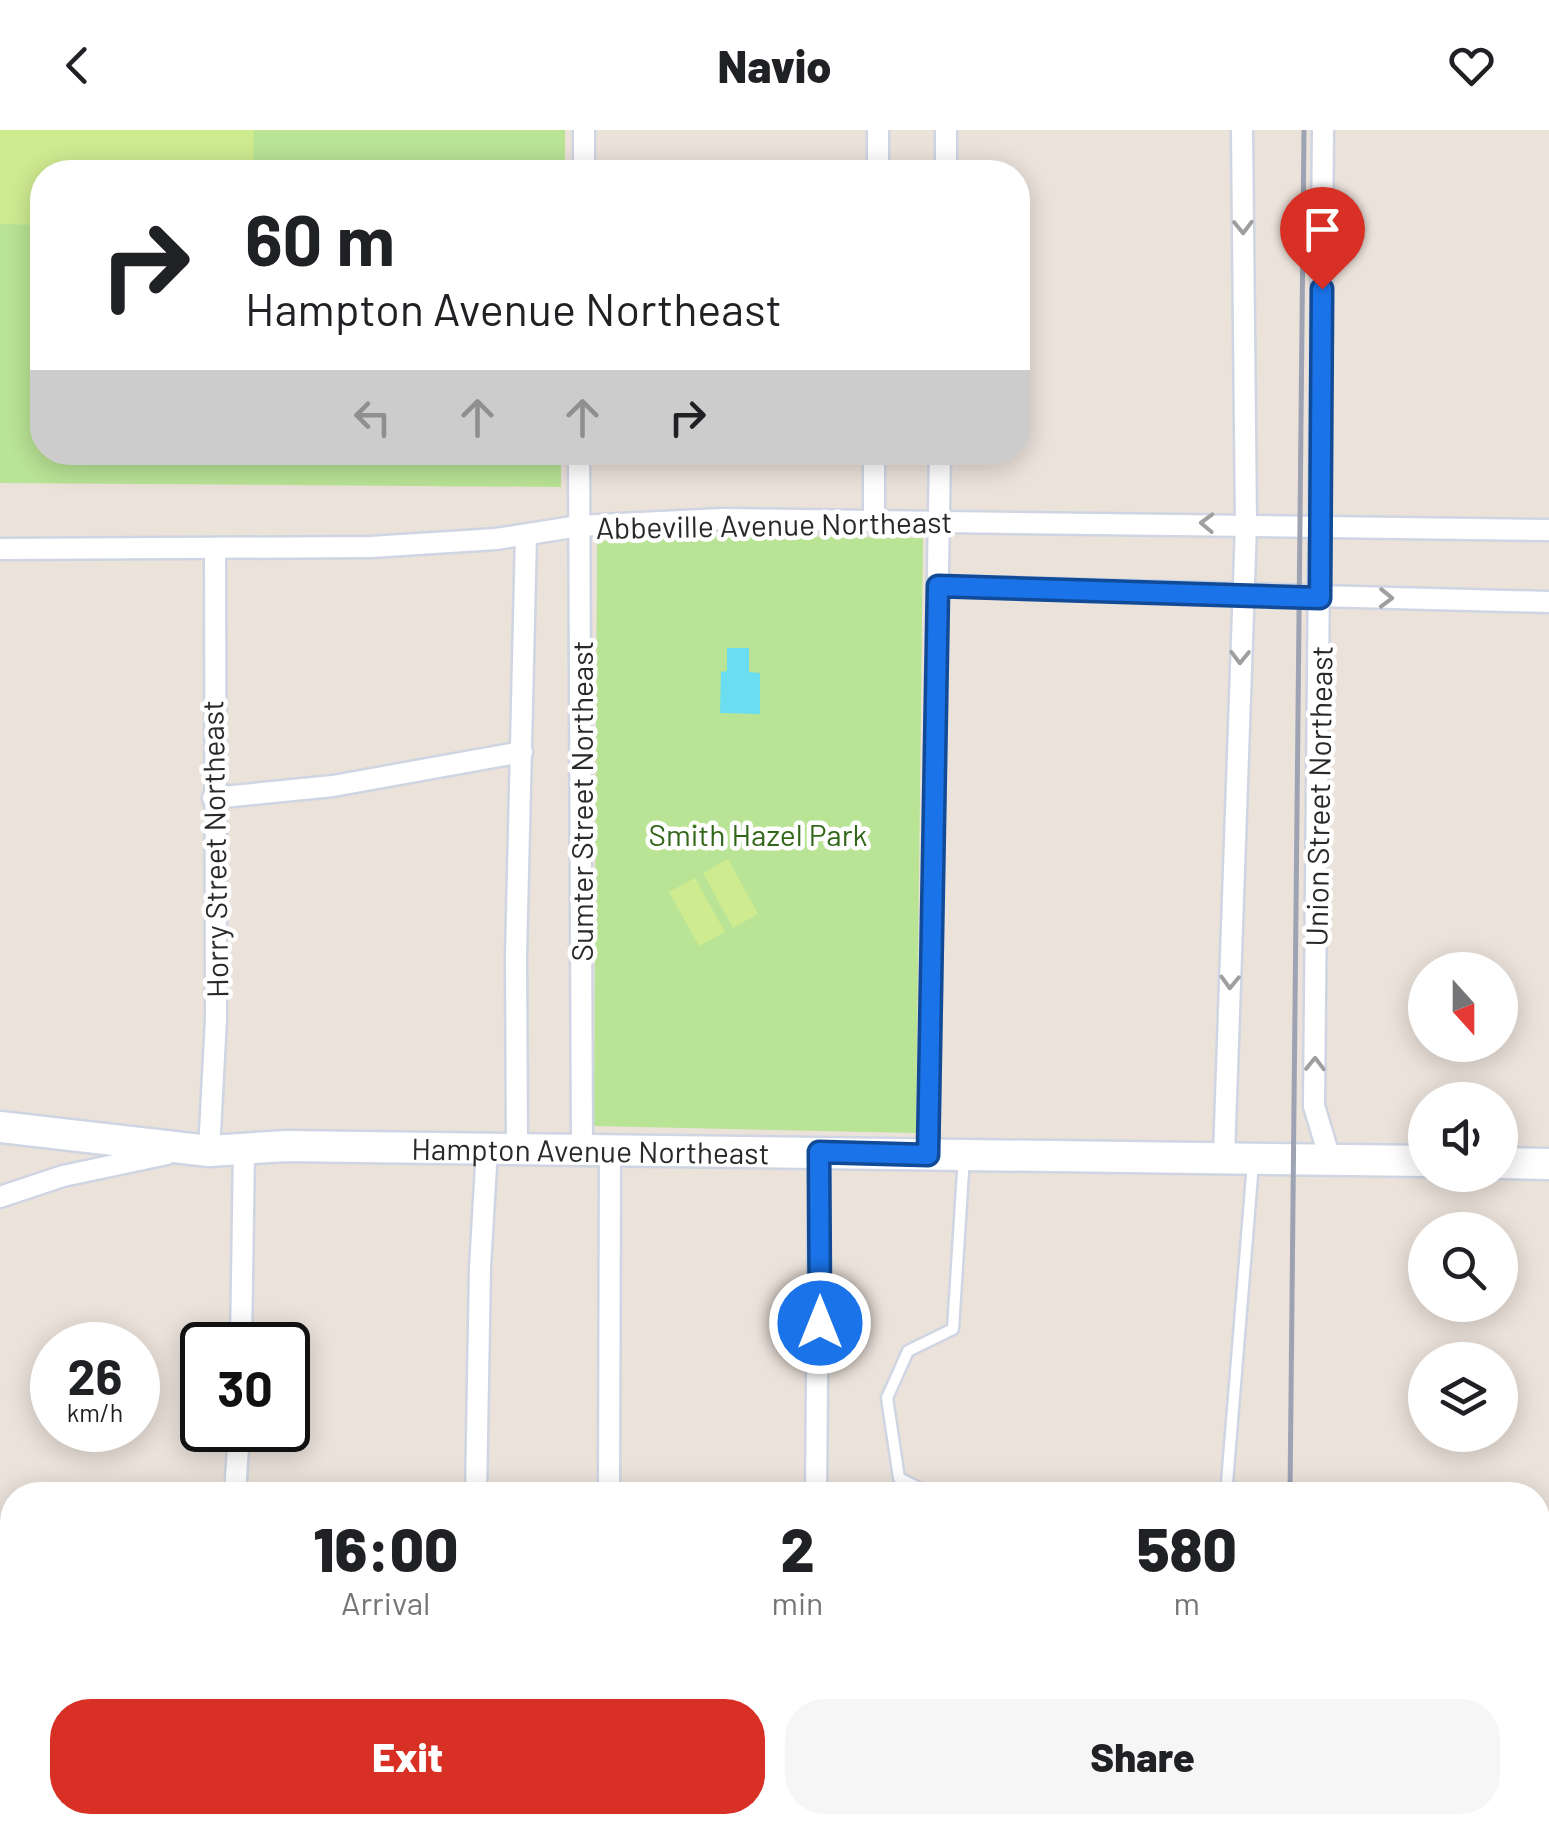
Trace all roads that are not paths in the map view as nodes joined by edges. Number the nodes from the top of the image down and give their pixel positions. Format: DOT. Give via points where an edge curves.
graph roads {
  1 [pos="584,130"];
  2 [pos="878,130"];
  3 [pos="946,130"];
  4 [pos="1242,130"];
  5 [pos="1324,130"];
  6 [pos="584,160"];
  7 [pos="878,160"];
  8 [pos="946,160"];
  9 [pos="580,465"];
  10 [pos="874,465"];
  11 [pos="940,465"];
  12 [pos="874,523"];
  13 [pos="939,523"];
  14 [pos="1246,525"];
  15 [pos="579,526"];
  16 [pos="1319,527"];
  17 [pos="1549,530"];
  18 [pos="526,535"];
  19 [pos="214,548"];
  20 [pos="0,549"];
  21 [pos="938,586"];
  22 [pos="1243,596"];
  23 [pos="1320,598"];
  24 [pos="1549,602"];
  25 [pos="522,752"];
  26 [pos="214,798"];
  27 [pos="0,1127"];
  28 [pos="244,1148"];
  29 [pos="502,1149"];
  30 [pos="209,1150"];
  31 [pos="596,1150"];
  32 [pos="819,1152"];
  33 [pos="928,1155"];
  34 [pos="964,1155"];
  35 [pos="1239,1157"];
  36 [pos="1330,1159"];
  37 [pos="1408,1161"];
  38 [pos="1518,1163"];
  39 [pos="1549,1164"];
  40 [pos="0,1197"];
  41 [pos="241,1322"];
  42 [pos="238,1452"];
  43 [pos="237,1482"];
  44 [pos="476,1482"];
  45 [pos="609,1482"];
  46 [pos="816,1482"];
  47 [pos="907,1482"];
  48 [pos="1226,1482"];
  1 -- 6 [label="street"];
  2 -- 7 [label="street"];
  3 -- 8 [label="street"];
  4 -- 14 [label="street, one-way"];
  5 -- 16 [label="street, Union Street Northeast"];
  9 -- 15 [label="street, Sumter Street Northeast"];
  10 -- 12 [label="street"];
  11 -- 13 [label="street"];
  12 -- 13 [label="street, Abbeville Avenue Northeast"];
  12 -- 15 [label="street, Abbeville Avenue Northeast" via="722,519"];
  14 -- 13 [label="street, Abbeville Avenue Northeast, one-way"];
  13 -- 21 [label="street"];
  14 -- 16 [label="street, Abbeville Avenue Northeast"];
  14 -- 22 [label="street"];
  15 -- 18 [label="street, Abbeville Avenue Northeast"];
  15 -- 31 [label="street, Sumter Street Northeast"];
  16 -- 17 [label="street, Abbeville Avenue Northeast"];
  16 -- 23 [label="street, Union Street Northeast"];
  18 -- 19 [label="street, Abbeville Avenue Northeast" via="371,547"];
  18 -- 25 [label="street, Sumter Street Northeast"];
  19 -- 20 [label="street, Abbeville Avenue Northeast"];
  19 -- 26 [label="street, Horry Street Northeast"];
  21 -- 22 [label="street"];
  21 -- 33 [label="street"];
  22 -- 23 [label="street"];
  22 -- 35 [label="street, one-way"];
  23 -- 24 [label="street, one-way"];
  36 -- 23 [label="street, Union Street Northeast, one-way" via="1314,1106"];
  25 -- 26 [label="street" via="333,786"];
  25 -- 29 [label="street, Sumter Street Northeast"];
  26 -- 30 [label="street, Horry Street Northeast" via="216,1019"];
  27 -- 30 [label="street, Hampton Avenue Northeast"];
  28 -- 29 [label="street, Hampton Avenue Northeast"];
  28 -- 30 [label="street, Hampton Avenue Northeast"];
  28 -- 41 [label="street"];
  29 -- 31 [label="street, Hampton Avenue Northeast"];
  29 -- 44 [label="street, Sumter Street Northeast" via="480,1267"];
  30 -- 40 [label="street" via="109,1164"];
  31 -- 32 [label="street, Hampton Avenue Northeast"];
  31 -- 45 [label="street, Sumter Street Northeast"];
  32 -- 33 [label="street, Hampton Avenue Northeast"];
  32 -- 46 [label="street"];
  33 -- 34 [label="street, Hampton Avenue Northeast"];
  34 -- 35 [label="street, Hampton Avenue Northeast"];
  34 -- 47 [label="lane" via="953,1330 908,1351 887,1398 899,1478"];
  35 -- 36 [label="street, Hampton Avenue Northeast"];
  35 -- 48 [label="lane"];
  36 -- 37 [label="street, Hampton Avenue Northeast"];
  38 -- 39 [label="street"];
  42 -- 43 [label="street"];
}
